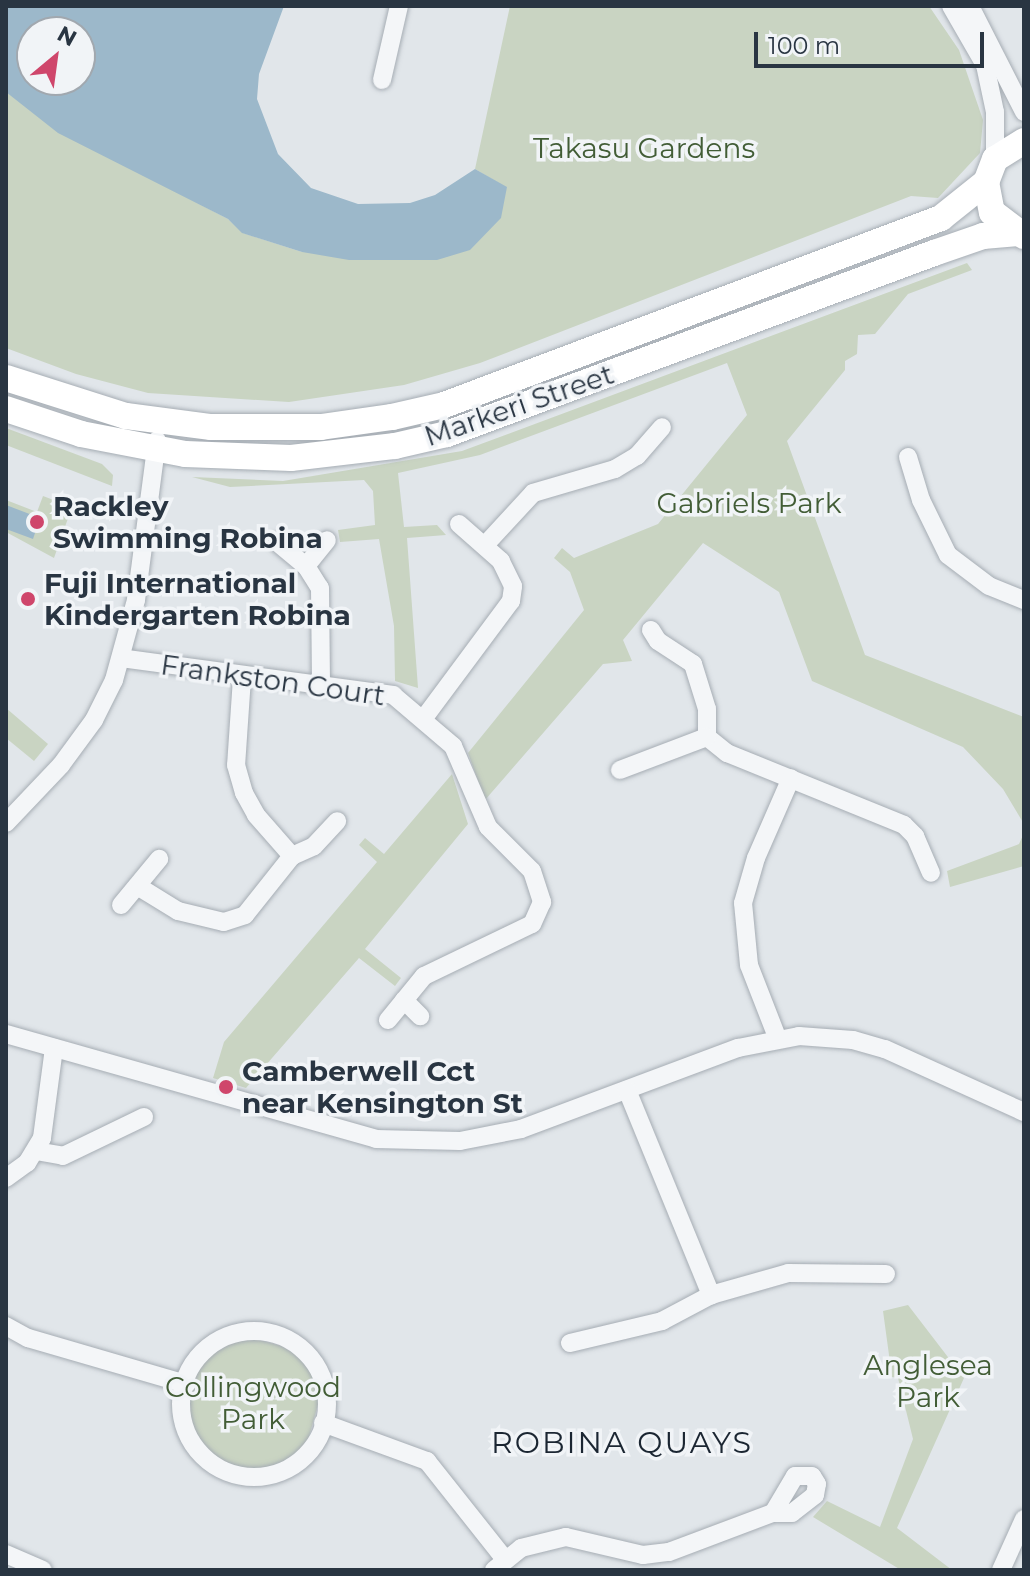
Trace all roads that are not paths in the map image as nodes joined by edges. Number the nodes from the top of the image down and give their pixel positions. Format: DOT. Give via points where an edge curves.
graph roads {
  1 [pos="399,6"];
  2 [pos="951,6"];
  3 [pos="970,6"];
  4 [pos="382,80"];
  5 [pos="1024,112"];
  6 [pos="1024,141"];
  7 [pos="991,171"];
  8 [pos="1020,235"];
  9 [pos="6,378"];
  10 [pos="6,409"];
  11 [pos="160,422"];
  12 [pos="662,427"];
  13 [pos="156,450"];
  14 [pos="908,457"];
  15 [pos="459,524"];
  16 [pos="327,540"];
  17 [pos="277,542"];
  18 [pos="486,544"];
  19 [pos="306,566"];
  20 [pos="1024,600"];
  21 [pos="651,630"];
  22 [pos="121,658"];
  23 [pos="242,678"];
  24 [pos="321,685"];
  25 [pos="424,718"];
  26 [pos="707,737"];
  27 [pos="620,770"];
  28 [pos="791,778"];
  29 [pos="337,821"];
  30 [pos="6,823"];
  31 [pos="292,856"];
  32 [pos="159,859"];
  33 [pos="931,873"];
  34 [pos="139,887"];
  35 [pos="121,905"];
  36 [pos="404,1000"];
  37 [pos="420,1016"];
  38 [pos="388,1020"];
  39 [pos="6,1034"];
  40 [pos="777,1037"];
  41 [pos="54,1048"];
  42 [pos="627,1090"];
  43 [pos="1024,1112"];
  44 [pos="144,1117"];
  45 [pos="36,1151"];
  46 [pos="6,1178"];
  47 [pos="886,1274"];
  48 [pos="711,1295"];
  49 [pos="6,1326"];
  50 [pos="570,1343"];
  51 [pos="186,1384"];
  52 [pos="323,1423"];
  53 [pos="773,1513"];
  54 [pos="1024,1519"];
  55 [pos="6,1554"];
  56 [pos="499,1564"];
  57 [pos="43,1570"];
  58 [pos="1001,1570"];
  1 -- 4 [label="street"];
  2 -- 7 [label="street" via="985,65 995,112"];
  3 -- 5 [label="street"];
  6 -- 7 [label="main road, Markeri Street"];
  7 -- 8 [label="main road" via="992,212"];
  7 -- 11 [label="main road, Markeri Street" via="941,218 444,405 321,427"];
  8 -- 13 [label="main road, Markeri Street" via="983,236 934,253 447,434 291,458"];
  9 -- 11 [label="main road, Markeri Street"];
  10 -- 13 [label="main road, Markeri Street" via="81,434"];
  11 -- 13 [label="street"];
  12 -- 18 [label="street" via="637,456 615,469 533,493"];
  13 -- 22 [label="street" via="138,589"];
  14 -- 20 [label="street" via="921,500 948,555 989,586"];
  15 -- 18 [label="street"];
  16 -- 19 [label="street"];
  17 -- 19 [label="street"];
  18 -- 25 [label="street" via="509,574 511,601"];
  19 -- 24 [label="street" via="320,588"];
  21 -- 26 [label="street" via="658,641 693,664 707,709"];
  22 -- 23 [label="street, Frankston Court"];
  22 -- 30 [label="street" via="94,720"];
  23 -- 24 [label="street, Frankston Court"];
  23 -- 31 [label="street" via="236,765 256,815"];
  24 -- 25 [label="street, Frankston Court" via="393,695"];
  25 -- 36 [label="street, Frankston Court" via="453,746 488,827 532,871 542,902 532,924 448,961 424,976"];
  26 -- 27 [label="street"];
  26 -- 28 [label="street" via="727,753"];
  28 -- 33 [label="street" via="904,825 915,836"];
  28 -- 40 [label="street" via="743,903 749,965"];
  29 -- 31 [label="street" via="314,846"];
  31 -- 34 [label="street" via="263,899 245,915 224,922 178,911"];
  32 -- 34 [label="street"];
  34 -- 35 [label="street"];
  36 -- 37 [label="street"];
  36 -- 38 [label="street, Frankston Court"];
  39 -- 41 [label="street"];
  40 -- 42 [label="street"];
  40 -- 43 [label="street" via="820,1036 885,1049"];
  41 -- 42 [label="street" via="376,1139 431,1143 491,1136"];
  41 -- 45 [label="street" via="46,1121"];
  42 -- 48 [label="street"];
  44 -- 45 [label="street" via="63,1156"];
  45 -- 46 [label="street"];
  47 -- 48 [label="street" via="788,1273"];
  48 -- 50 [label="street" via="662,1321"];
  49 -- 51 [label="street" via="28,1338"];
  51 -- 52 [label="street" via="206,1345 234,1331 260,1333 295,1344 319,1366 327,1390"];
  51 -- 52 [label="street" via="181,1417 194,1449 210,1464 265,1478 286,1472 305,1459"];
  52 -- 56 [label="street" via="427,1461"];
  53 -- 56 [label="street" via="669,1552 643,1555 566,1537"];
  54 -- 58 [label="street"];
  55 -- 57 [label="street"];
}
